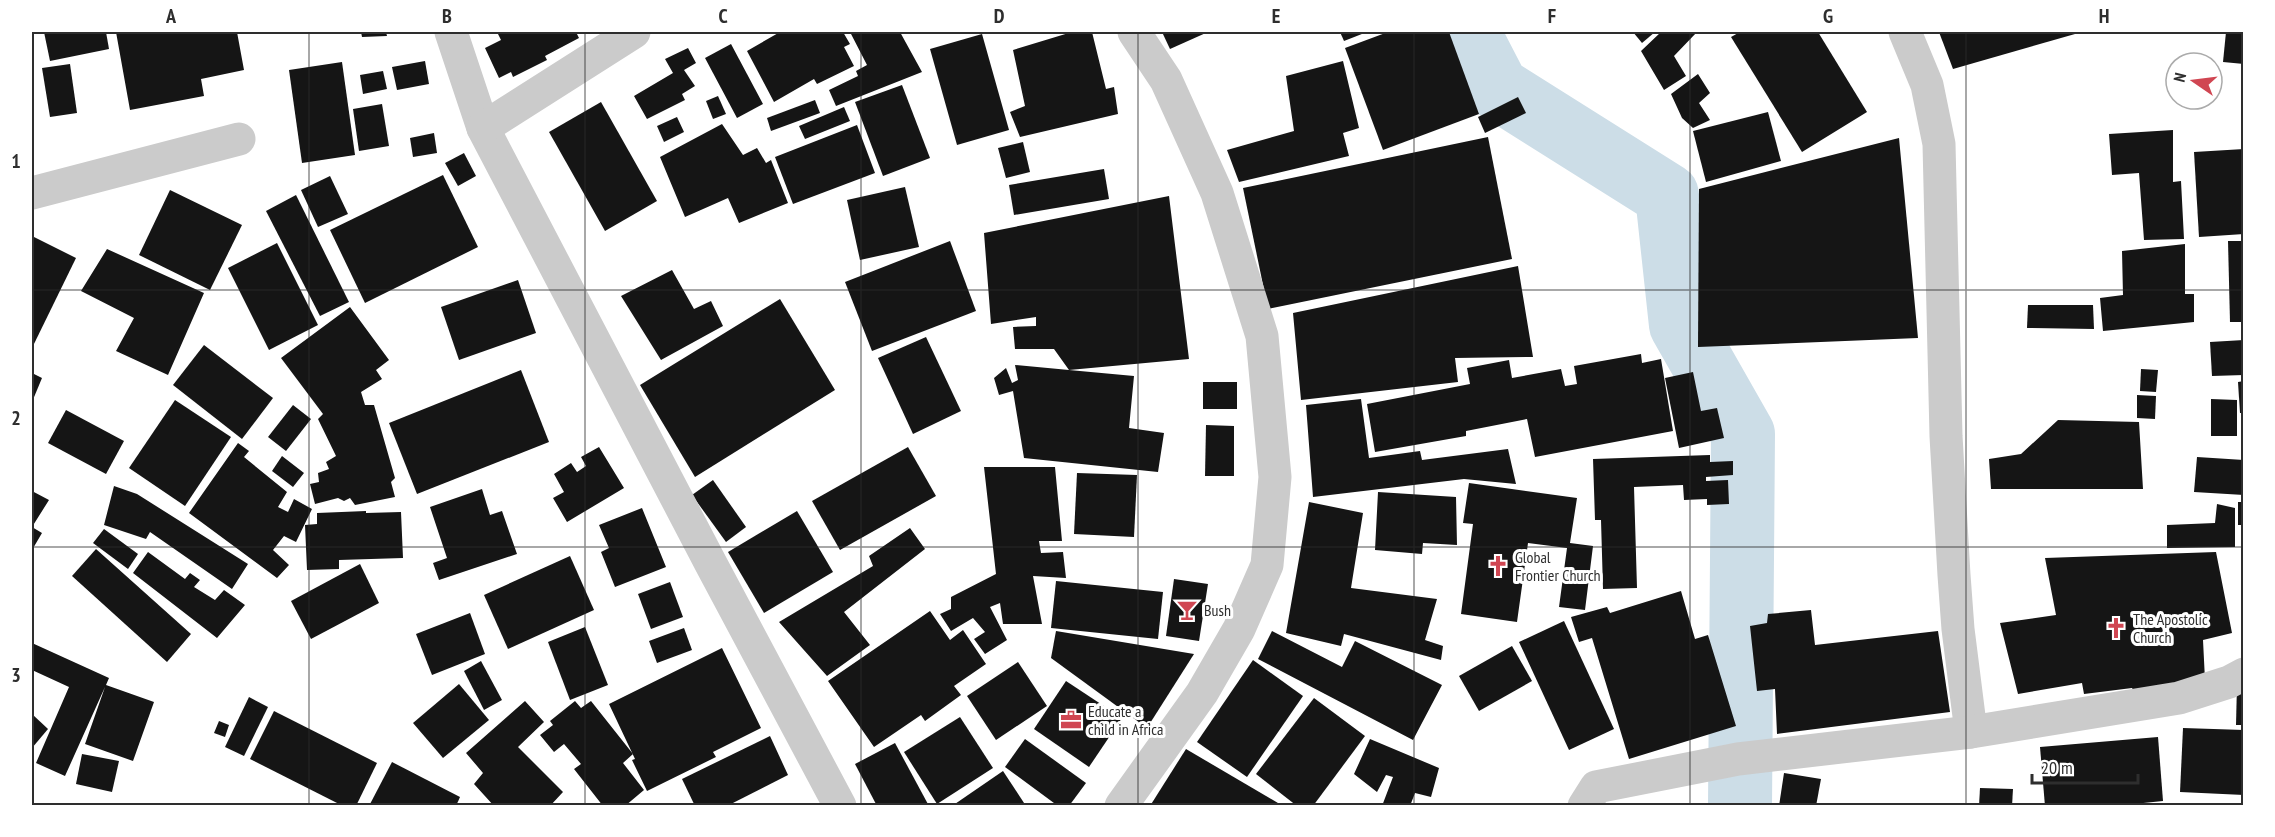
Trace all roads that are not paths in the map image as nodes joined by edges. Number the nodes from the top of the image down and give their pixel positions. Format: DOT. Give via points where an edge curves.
graph roads {
  1 [pos="451,32"];
  2 [pos="634,32"];
  3 [pos="1134,32"];
  4 [pos="1905,32"];
  5 [pos="483,128"];
  6 [pos="239,139"];
  7 [pos="32,193"];
  8 [pos="2244,674"];
  9 [pos="1971,732"];
  10 [pos="840,806"];
  11 [pos="1121,806"];
  12 [pos="1584,806"];
  1 -- 5 [label="street"];
  2 -- 5 [label="street"];
  3 -- 11 [label="street" via="1166,80 1217,193 1262,336 1275,477 1267,566 1239,629 1202,693"];
  4 -- 9 [label="street" via="1926,85 1939,144 1946,436 1958,629"];
  5 -- 10 [label="street"];
  6 -- 7 [label="street"];
  8 -- 9 [label="street" via="2179,698"];
  9 -- 12 [label="street" via="1738,759 1596,787"];
}
